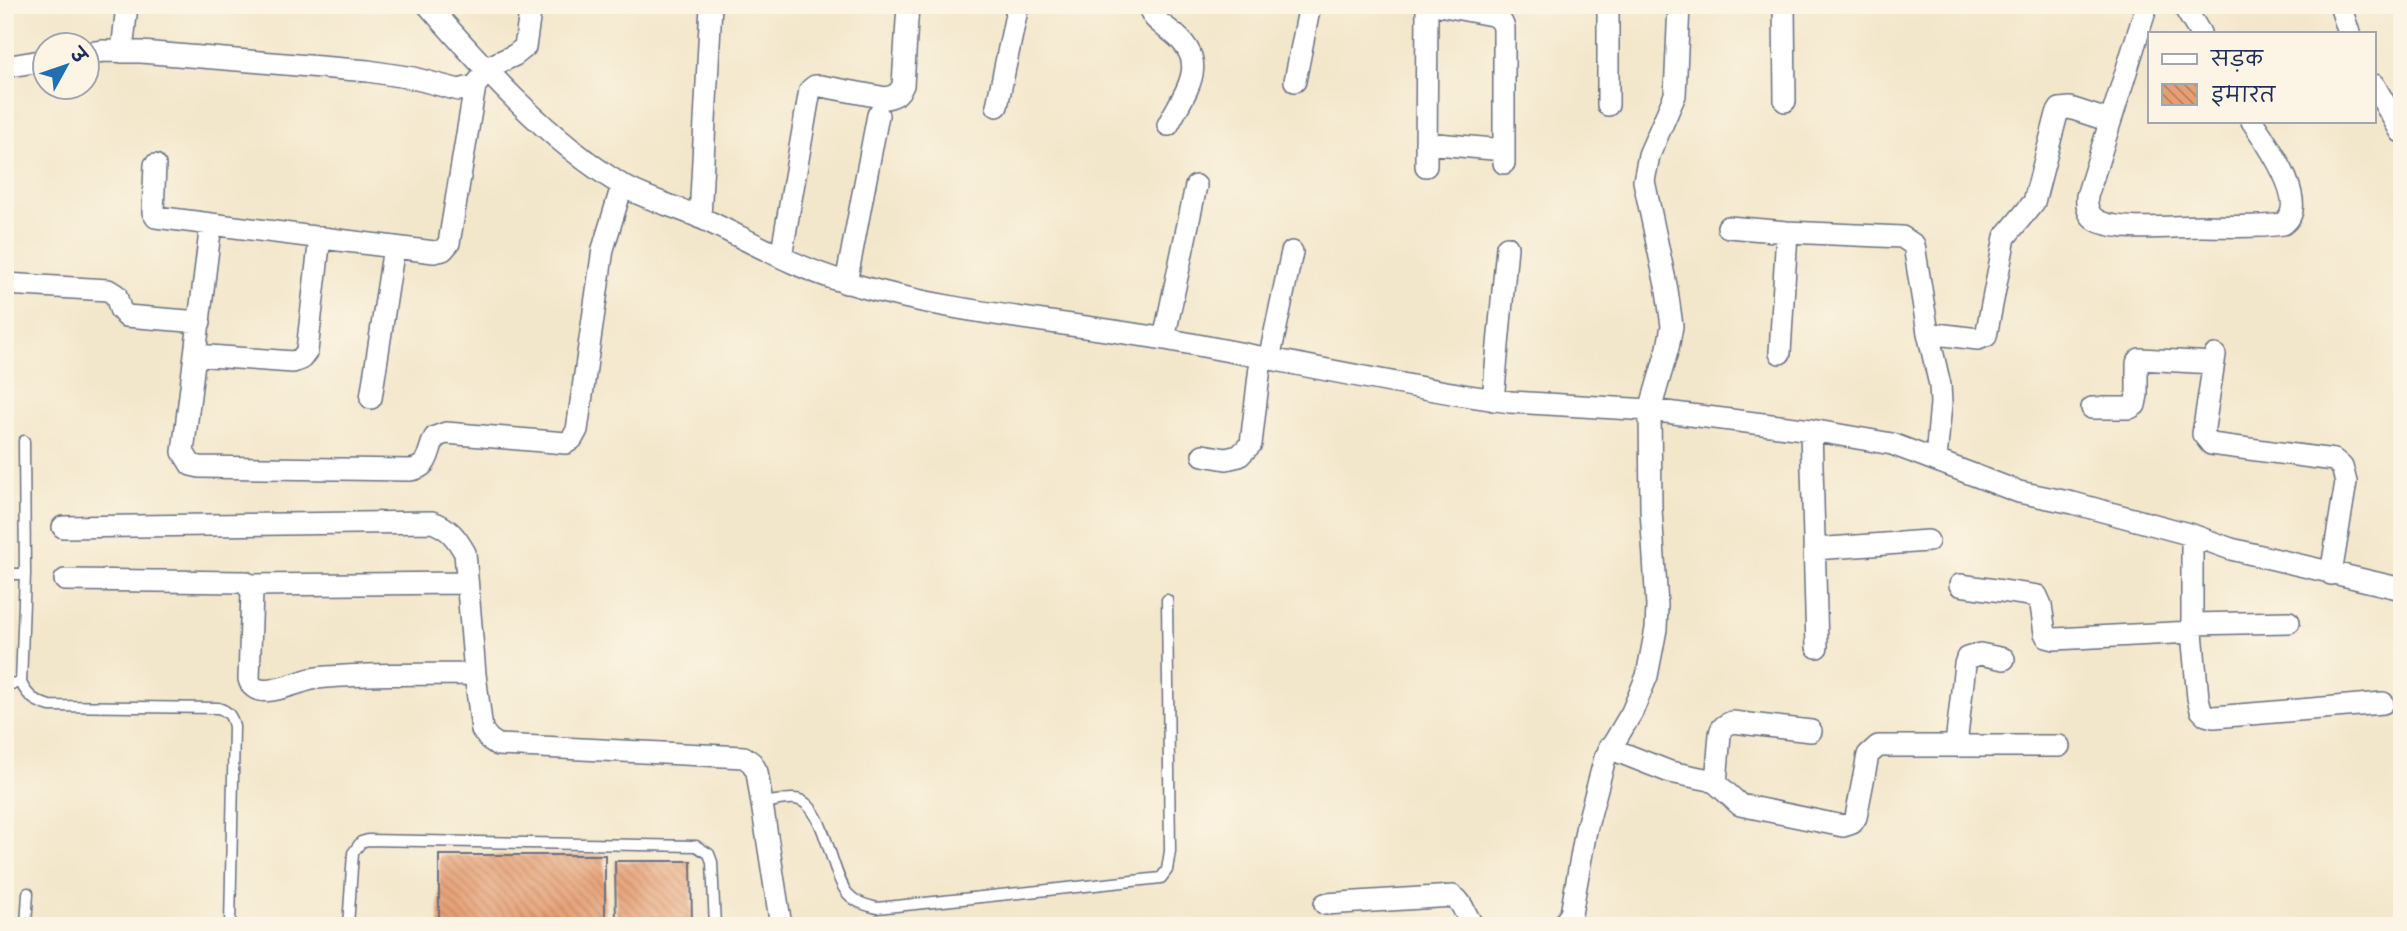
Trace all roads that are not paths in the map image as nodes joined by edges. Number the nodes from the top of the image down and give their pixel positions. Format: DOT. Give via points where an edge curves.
graph roads {
  1 [pos="127,5"];
  2 [pos="428,5"];
  3 [pos="531,5"];
  4 [pos="711,5"];
  5 [pos="908,5"];
  6 [pos="1018,5"];
  7 [pos="1149,5"];
  8 [pos="1310,5"];
  9 [pos="1427,5"];
  10 [pos="1439,5"];
  11 [pos="1608,5"];
  12 [pos="1679,5"];
  13 [pos="1784,5"];
  14 [pos="2147,5"];
  15 [pos="2183,5"];
  16 [pos="2340,5"];
  17 [pos="2199,32"];
  18 [pos="2349,32"];
  19 [pos="122,52"];
  20 [pos="102,53"];
  21 [pos="32,62"];
  22 [pos="5,67"];
  23 [pos="481,79"];
  24 [pos="1295,81"];
  25 [pos="2376,88"];
  26 [pos="1785,101"];
  27 [pos="1608,105"];
  28 [pos="997,106"];
  29 [pos="878,115"];
  30 [pos="2110,121"];
  31 [pos="2253,122"];
  32 [pos="1168,125"];
  33 [pos="2401,132"];
  34 [pos="1426,143"];
  35 [pos="155,165"];
  36 [pos="1426,166"];
  37 [pos="622,186"];
  38 [pos="1196,186"];
  39 [pos="700,218"];
  40 [pos="211,224"];
  41 [pos="1728,227"];
  42 [pos="1787,232"];
  43 [pos="320,237"];
  44 [pos="394,247"];
  45 [pos="1507,247"];
  46 [pos="1292,252"];
  47 [pos="781,257"];
  48 [pos="846,283"];
  49 [pos="5,284"];
  50 [pos="200,322"];
  51 [pos="1928,333"];
  52 [pos="1164,339"];
  53 [pos="1780,353"];
  54 [pos="196,355"];
  55 [pos="1265,359"];
  56 [pos="371,398"];
  57 [pos="1493,400"];
  58 [pos="2092,408"];
  59 [pos="1650,410"];
  60 [pos="1811,430"];
  61 [pos="23,441"];
  62 [pos="1203,454"];
  63 [pos="1936,460"];
  64 [pos="63,527"];
  65 [pos="2192,535"];
  66 [pos="1928,541"];
  67 [pos="1815,549"];
  68 [pos="5,574"];
  69 [pos="2331,574"];
  70 [pos="25,575"];
  71 [pos="65,580"];
  72 [pos="467,583"];
  73 [pos="249,585"];
  74 [pos="1960,585"];
  75 [pos="2402,589"];
  76 [pos="1167,600"];
  77 [pos="2289,622"];
  78 [pos="2192,628"];
  79 [pos="1817,647"];
  80 [pos="2004,659"];
  81 [pos="475,674"];
  82 [pos="21,683"];
  83 [pos="5,684"];
  84 [pos="2383,703"];
  85 [pos="1811,731"];
  86 [pos="1956,745"];
  87 [pos="2059,746"];
  88 [pos="1609,748"];
  89 [pos="1716,783"];
  90 [pos="763,803"];
  91 [pos="28,893"];
  92 [pos="1325,904"];
  93 [pos="26,926"];
  94 [pos="230,926"];
  95 [pos="348,926"];
  96 [pos="715,926"];
  97 [pos="781,926"];
  98 [pos="1474,926"];
  99 [pos="1562,926"];
  1 -- 19 [label="street"];
  2 -- 23 [label="street"];
  3 -- 23 [label="street" via="525,47 491,65"];
  4 -- 39 [label="street"];
  5 -- 47 [label="street" via="900,92 886,98 821,86 810,90"];
  6 -- 28 [label="street"];
  7 -- 32 [label="street" via="1151,15 1185,44 1194,63 1193,75"];
  8 -- 24 [label="street"];
  9 -- 34 [label="street"];
  10 -- 34 [label="street" via="1492,15 1502,22 1504,156"];
  11 -- 27 [label="street"];
  12 -- 59 [label="street" via="1675,95 1645,169 1646,197 1672,326"];
  13 -- 26 [label="street"];
  14 -- 30 [label="street"];
  15 -- 17 [label="street"];
  16 -- 18 [label="street"];
  19 -- 20 [label="street"];
  19 -- 23 [label="street" via="368,71 458,90"];
  21 -- 22 [label="street"];
  23 -- 37 [label="street"];
  23 -- 44 [label="street" via="449,243 434,252"];
  25 -- 33 [label="street"];
  29 -- 48 [label="street"];
  30 -- 31 [label="street" via="2087,196 2089,214 2098,221 2149,228 2288,221 2290,187"];
  30 -- 51 [label="street" via="2070,108 2057,114 2034,202 2005,237 1986,336"];
  34 -- 36 [label="street"];
  35 -- 40 [label="street" via="156,217"];
  37 -- 39 [label="street"];
  37 -- 54 [label="street" via="603,249 577,430 566,443 440,434 432,441 424,465 410,470 191,465 183,452"];
  38 -- 52 [label="street"];
  39 -- 47 [label="street"];
  40 -- 43 [label="street"];
  40 -- 50 [label="street"];
  41 -- 42 [label="street"];
  42 -- 51 [label="street" via="1909,240 1917,252"];
  42 -- 53 [label="street"];
  43 -- 44 [label="street"];
  43 -- 54 [label="street" via="307,351 301,359"];
  44 -- 56 [label="street"];
  45 -- 57 [label="street"];
  46 -- 55 [label="street"];
  47 -- 48 [label="street"];
  48 -- 52 [label="street" via="912,299"];
  49 -- 50 [label="street" via="108,290 116,295 126,316"];
  50 -- 54 [label="street"];
  51 -- 63 [label="street" via="1941,403"];
  52 -- 55 [label="street"];
  55 -- 57 [label="street"];
  55 -- 62 [label="street" via="1251,444 1239,456 1226,459"];
  57 -- 59 [label="street"];
  58 -- 69 [label="street" via="2135,405 2140,359 2215,359 2203,434 2211,444 2334,460 2342,467 2346,482"];
  59 -- 60 [label="street"];
  59 -- 88 [label="street" via="1656,629 1647,676 1632,712"];
  60 -- 63 [label="street" via="1892,444"];
  60 -- 67 [label="street"];
  61 -- 70 [label="lane"];
  63 -- 65 [label="street" via="2018,492"];
  64 -- 72 [label="street" via="432,522 445,526 465,553"];
  65 -- 69 [label="street"];
  65 -- 78 [label="street"];
  66 -- 67 [label="street"];
  67 -- 79 [label="street"];
  68 -- 70 [label="lane"];
  69 -- 75 [label="street"];
  70 -- 82 [label="lane"];
  71 -- 73 [label="street" via="239,581"];
  72 -- 73 [label="street"];
  72 -- 81 [label="street"];
  73 -- 81 [label="street" via="249,679 258,690 285,688 316,678"];
  74 -- 78 [label="street" via="2037,596 2045,633 2054,639"];
  76 -- 90 [label="lane" via="1170,851 1161,878 877,908 848,894 806,803 795,799"];
  77 -- 78 [label="street"];
  78 -- 84 [label="street" via="2198,698 2206,715"];
  80 -- 86 [label="street" via="1980,654 1967,658"];
  81 -- 90 [label="street" via="482,730 498,745 744,757 757,772"];
  82 -- 83 [label="lane"];
  82 -- 94 [label="lane" via="37,702 50,706 226,711 234,727"];
  85 -- 89 [label="street" via="1726,724 1720,734"];
  86 -- 87 [label="street"];
  86 -- 89 [label="street" via="1888,744 1872,749 1856,817 1843,826 1741,805"];
  88 -- 89 [label="street" via="1670,772"];
  88 -- 99 [label="street" via="1586,830 1571,914"];
  90 -- 97 [label="street"];
  91 -- 93 [label="lane"];
  92 -- 98 [label="street" via="1453,896"];
  95 -- 96 [label="lane" via="353,853 368,840 696,846 709,854 712,862"];
}
